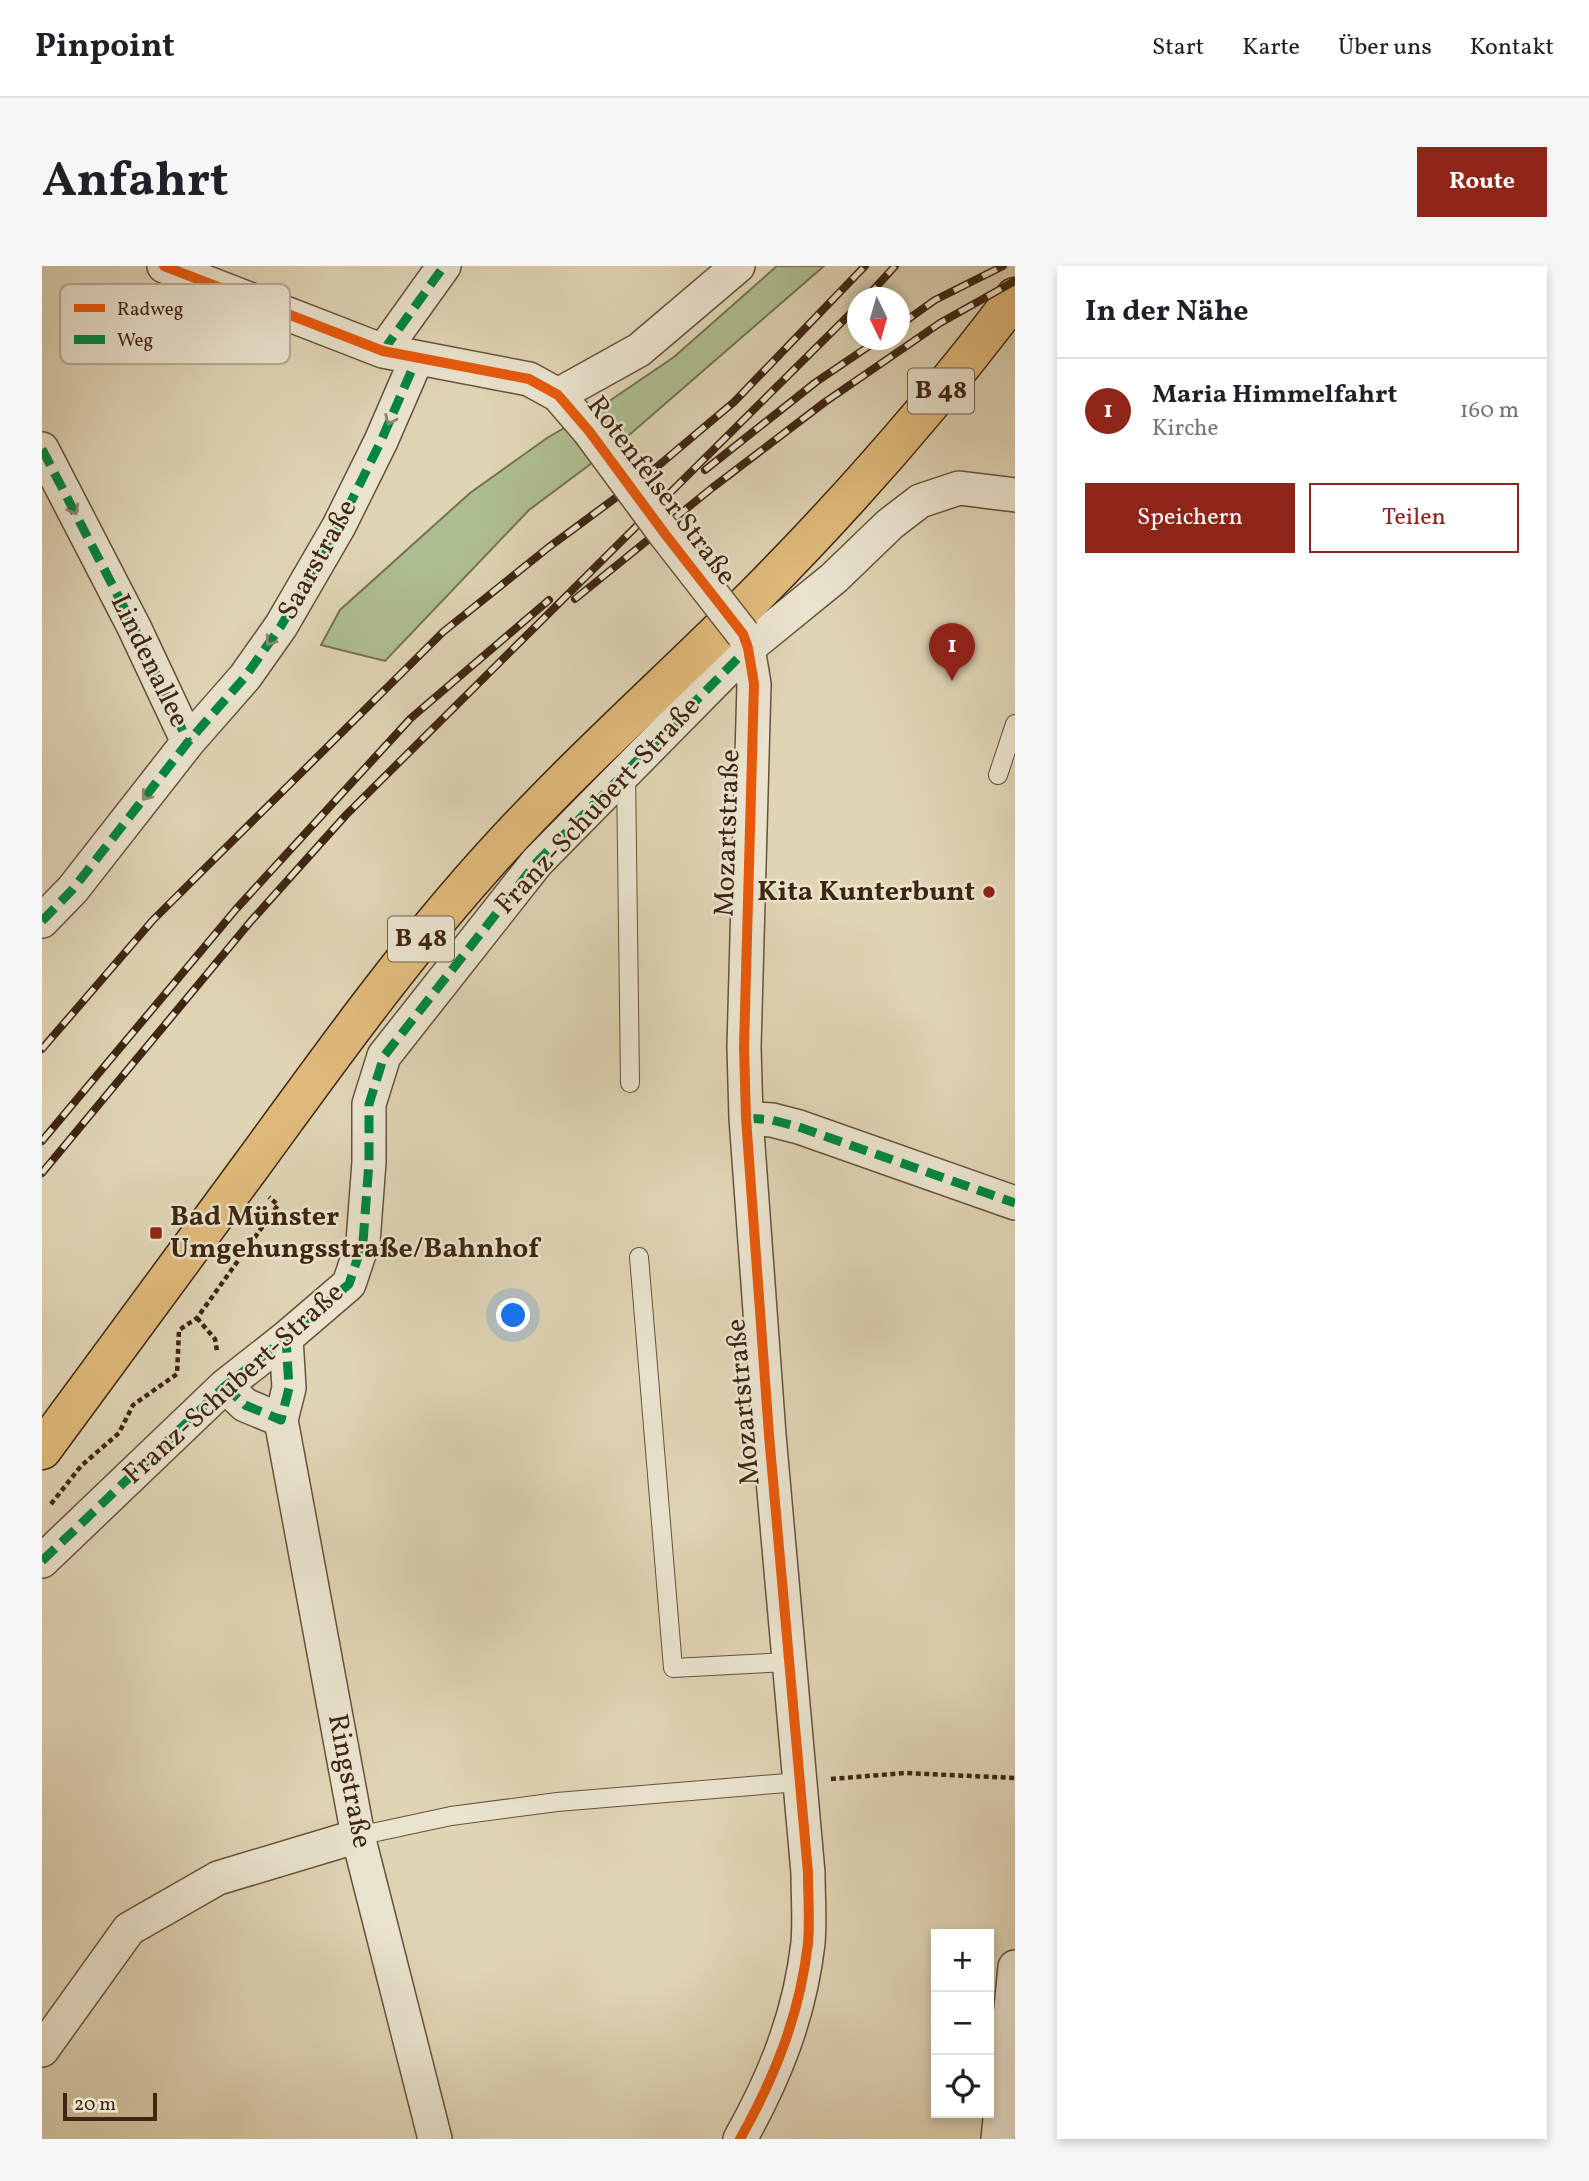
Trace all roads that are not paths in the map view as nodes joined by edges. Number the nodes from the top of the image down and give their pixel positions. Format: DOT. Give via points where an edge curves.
graph roads {
  1 [pos="164,266"];
  2 [pos="444,266"];
  3 [pos="738,266"];
  4 [pos="210,284"];
  5 [pos="1015,296"];
  6 [pos="290,315"];
  7 [pos="383,351"];
  8 [pos="417,358"];
  9 [pos="558,395"];
  10 [pos="42,449"];
  11 [pos="1015,495"];
  12 [pos="746,641"];
  13 [pos="1015,724"];
  14 [pos="188,742"];
  15 [pos="626,771"];
  16 [pos="998,775"];
  17 [pos="42,921"];
  18 [pos="630,1083"];
  19 [pos="746,1118"];
  20 [pos="1015,1203"];
  21 [pos="639,1257"];
  22 [pos="286,1338"];
  23 [pos="225,1386"];
  24 [pos="281,1420"];
  25 [pos="42,1450"];
  26 [pos="42,1560"];
  27 [pos="788,1662"];
  28 [pos="799,1782"];
  29 [pos="358,1836"];
  30 [pos="1015,1967"];
  31 [pos="42,2050"];
  32 [pos="435,2139"];
  33 [pos="740,2139"];
  34 [pos="999,2139"];
  1 -- 4 [label="street, Rotenfelser Straße"];
  2 -- 7 [label="street"];
  3 -- 9 [label="street" via="639,350"];
  5 -- 25 [label="main road, B 48" via="966,362 862,482 757,593 561,783 418,942"];
  6 -- 7 [label="street, Rotenfelser Straße"];
  7 -- 8 [label="street, Rotenfelser Straße"];
  8 -- 9 [label="street, Rotenfelser Straße" via="528,379"];
  8 -- 14 [label="street, Saarstraße, one-way" via="382,441 281,626"];
  9 -- 12 [label="street, Rotenfelser Straße, bridge"];
  10 -- 14 [label="street, Lindenallee, one-way"];
  11 -- 12 [label="street" via="959,488 920,501 834,578"];
  12 -- 15 [label="street, Franz-Schubert-Straße"];
  12 -- 19 [label="street, Mozartstraße" via="754,684"];
  13 -- 16 [label="lane"];
  14 -- 17 [label="street, Lindenallee, one-way" via="73,889"];
  15 -- 18 [label="lane"];
  15 -- 22 [label="street, Franz-Schubert-Straße" via="537,862 384,1056 369,1104 363,1242 349,1284"];
  19 -- 20 [label="street" via="799,1127"];
  19 -- 27 [label="street, Mozartstraße"];
  21 -- 27 [label="lane" via="673,1668"];
  22 -- 23 [label="street, Franz-Schubert-Straße"];
  22 -- 24 [label="street, Ringstraße" via="289,1388"];
  23 -- 24 [label="street" via="245,1405"];
  23 -- 26 [label="street, Franz-Schubert-Straße"];
  24 -- 29 [label="street, Ringstraße"];
  27 -- 28 [label="street, Mozartstraße"];
  28 -- 29 [label="lane" via="557,1802 451,1816"];
  28 -- 33 [label="street, Mozartstraße" via="808,1873 808,1941 799,1996 784,2050"];
  29 -- 31 [label="street" via="218,1878 129,1929"];
  29 -- 32 [label="street, Ringstraße"];
  30 -- 34 [label="street"];
}
